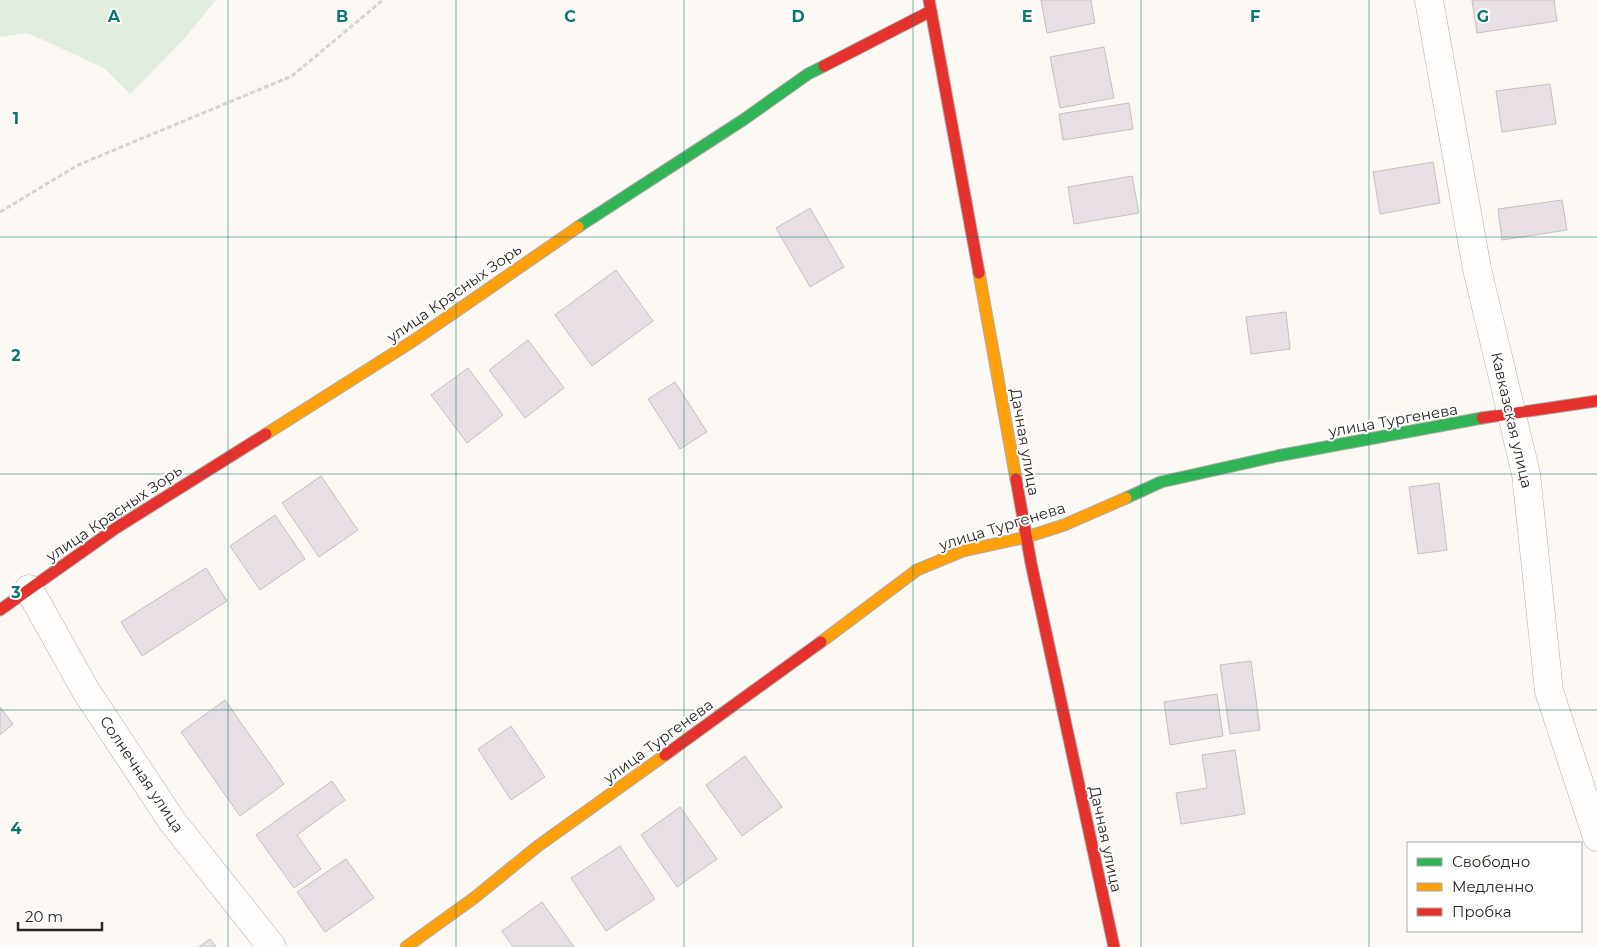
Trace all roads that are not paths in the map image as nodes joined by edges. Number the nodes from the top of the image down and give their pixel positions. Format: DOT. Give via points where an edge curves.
graph roads {
  1 [pos="1429,0"];
  2 [pos="930,6"];
  3 [pos="1597,400"];
  4 [pos="1512,413"];
  5 [pos="1027,537"];
  6 [pos="29,589"];
  7 [pos="0,610"];
  8 [pos="1597,837"];
  9 [pos="272,947"];
  10 [pos="406,947"];
  11 [pos="1114,947"];
  1 -- 4 [label="street, Кавказская улица" via="1477,268"];
  2 -- 5 [label="street, Дачная улица"];
  2 -- 6 [label="street, улица Красных Зорь" via="808,74 744,120 536,254 413,341 116,528"];
  3 -- 4 [label="street, улица Тургенева"];
  4 -- 5 [label="street, улица Тургенева" via="1277,456 1161,482 1064,525"];
  4 -- 8 [label="street, Кавказская улица" via="1526,474 1549,691"];
  5 -- 10 [label="street, улица Тургенева" via="963,551 917,570 538,846"];
  5 -- 11 [label="street, Дачная улица"];
  6 -- 7 [label="street, улица Красных Зорь"];
  6 -- 9 [label="street, Солнечная улица" via="86,690 172,821"];
}
